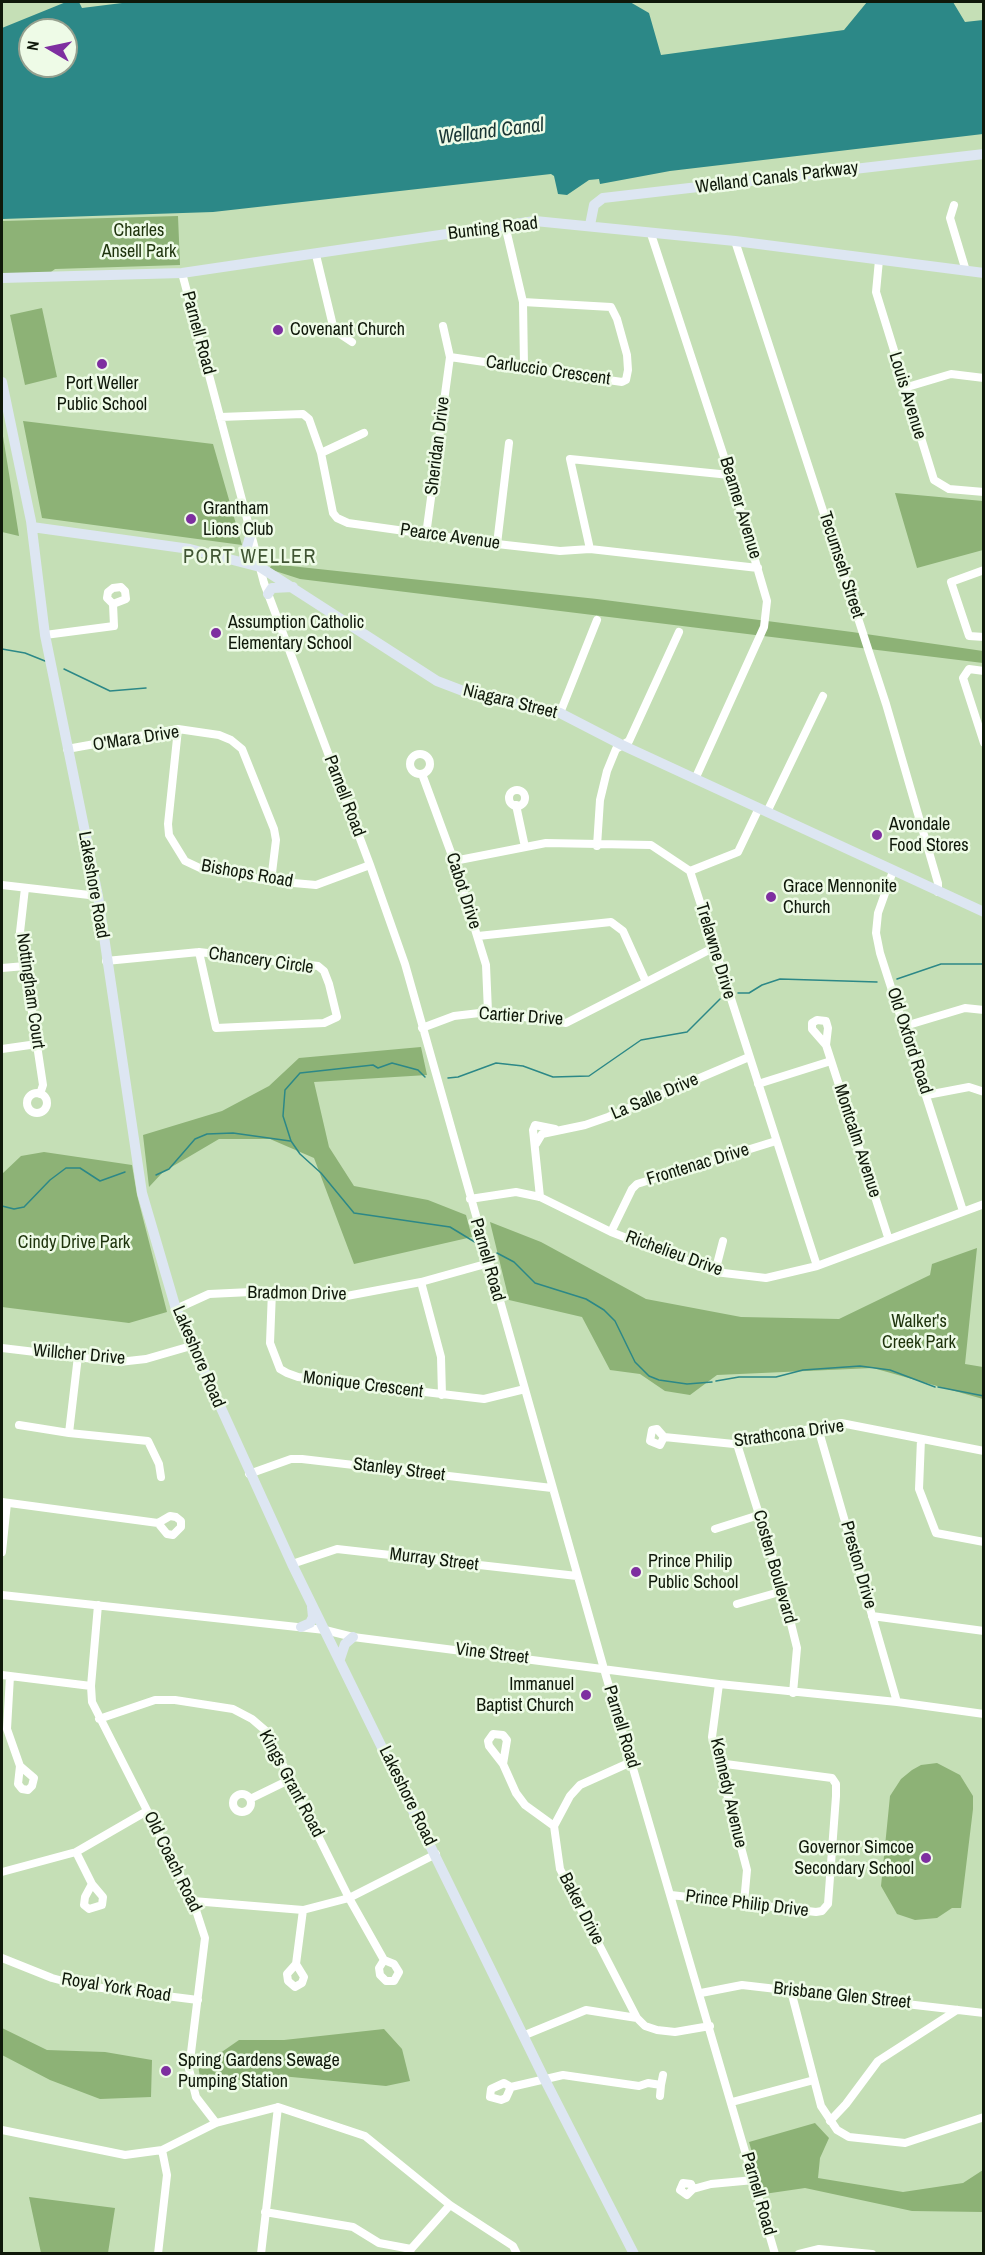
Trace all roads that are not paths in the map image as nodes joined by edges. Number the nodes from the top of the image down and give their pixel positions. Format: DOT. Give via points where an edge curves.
graph roads {
  1 [pos="984,154"];
  2 [pos="954,205"];
  3 [pos="505,225"];
  4 [pos="590,225"];
  5 [pos="651,234"];
  6 [pos="735,241"];
  7 [pos="316,255"];
  8 [pos="879,260"];
  9 [pos="966,271"];
  10 [pos="182,273"];
  11 [pos="984,273"];
  12 [pos="2,278"];
  13 [pos="523,302"];
  14 [pos="443,326"];
  15 [pos="352,342"];
  16 [pos="450,357"];
  17 [pos="524,366"];
  18 [pos="984,378"];
  19 [pos="2,382"];
  20 [pos="904,388"];
  21 [pos="220,417"];
  22 [pos="364,433"];
  23 [pos="509,443"];
  24 [pos="321,453"];
  25 [pos="730,475"];
  26 [pos="984,492"];
  27 [pos="27,501"];
  28 [pos="32,527"];
  29 [pos="69,531"];
  30 [pos="251,533"];
  31 [pos="426,535"];
  32 [pos="497,544"];
  33 [pos="590,549"];
  34 [pos="243,561"];
  35 [pos="260,567"];
  36 [pos="758,568"];
  37 [pos="984,570"];
  38 [pos="293,586"];
  39 [pos="268,594"];
  40 [pos="113,604"];
  41 [pos="597,620"];
  42 [pos="679,632"];
  43 [pos="45,635"];
  44 [pos="984,637"];
  45 [pos="984,671"];
  46 [pos="823,696"];
  47 [pos="560,713"];
  48 [pos="178,729"];
  49 [pos="984,743"];
  50 [pos="622,745"];
  51 [pos="68,749"];
  52 [pos="422,774"];
  53 [pos="696,777"];
  54 [pos="516,805"];
  55 [pos="763,810"];
  56 [pos="597,846"];
  57 [pos="525,847"];
  58 [pos="454,861"];
  59 [pos="370,865"];
  60 [pos="690,871"];
  61 [pos="893,871"];
  62 [pos="271,881"];
  63 [pos="2,885"];
  64 [pos="25,888"];
  65 [pos="938,891"];
  66 [pos="98,896"];
  67 [pos="984,912"];
  68 [pos="478,936"];
  69 [pos="713,948"];
  70 [pos="199,952"];
  71 [pos="106,961"];
  72 [pos="25,966"];
  73 [pos="2,968"];
  74 [pos="646,982"];
  75 [pos="984,1010"];
  76 [pos="488,1012"];
  77 [pos="905,1026"];
  78 [pos="422,1028"];
  79 [pos="38,1044"];
  80 [pos="826,1045"];
  81 [pos="2,1049"];
  82 [pos="749,1057"];
  83 [pos="831,1061"];
  84 [pos="758,1084"];
  85 [pos="984,1092"];
  86 [pos="40,1094"];
  87 [pos="927,1095"];
  88 [pos="776,1141"];
  89 [pos="540,1197"];
  90 [pos="470,1199"];
  91 [pos="984,1204"];
  92 [pos="963,1210"];
  93 [pos="611,1232"];
  94 [pos="888,1237"];
  95 [pos="723,1241"];
  96 [pos="489,1263"];
  97 [pos="817,1266"];
  98 [pos="715,1272"];
  99 [pos="421,1282"];
  100 [pos="272,1291"];
  101 [pos="176,1309"];
  102 [pos="191,1346"];
  103 [pos="2,1348"];
  104 [pos="78,1356"];
  105 [pos="525,1389"];
  106 [pos="442,1395"];
  107 [pos="19,1425"];
  108 [pos="818,1428"];
  109 [pos="69,1433"];
  110 [pos="664,1437"];
  111 [pos="921,1439"];
  112 [pos="737,1444"];
  113 [pos="984,1451"];
  114 [pos="249,1474"];
  115 [pos="161,1477"];
  116 [pos="552,1488"];
  117 [pos="4,1502"];
  118 [pos="759,1515"];
  119 [pos="158,1523"];
  120 [pos="715,1529"];
  121 [pos="984,1542"];
  122 [pos="2,1552"];
  123 [pos="292,1564"];
  124 [pos="578,1576"];
  125 [pos="783,1592"];
  126 [pos="2,1595"];
  127 [pos="312,1604"];
  128 [pos="737,1604"];
  129 [pos="98,1605"];
  130 [pos="872,1617"];
  131 [pos="302,1628"];
  132 [pos="325,1630"];
  133 [pos="984,1631"];
  134 [pos="353,1637"];
  135 [pos="340,1659"];
  136 [pos="604,1669"];
  137 [pos="6,1676"];
  138 [pos="719,1684"];
  139 [pos="91,1686"];
  140 [pos="793,1693"];
  141 [pos="897,1702"];
  142 [pos="984,1714"];
  143 [pos="99,1719"];
  144 [pos="631,1762"];
  145 [pos="718,1763"];
  146 [pos="503,1764"];
  147 [pos="20,1766"];
  148 [pos="291,1779"];
  149 [pos="250,1799"];
  150 [pos="147,1811"];
  151 [pos="554,1826"];
  152 [pos="76,1852"];
  153 [pos="436,1854"];
  154 [pos="2,1872"];
  155 [pos="92,1884"];
  156 [pos="671,1895"];
  157 [pos="349,1898"];
  158 [pos="193,1901"];
  159 [pos="744,1903"];
  160 [pos="303,1911"];
  161 [pos="2,1958"];
  162 [pos="384,1960"];
  163 [pos="296,1965"];
  164 [pos="791,1990"];
  165 [pos="701,1993"];
  166 [pos="198,2000"];
  167 [pos="957,2010"];
  168 [pos="984,2013"];
  169 [pos="637,2018"];
  170 [pos="710,2025"];
  171 [pos="525,2035"];
  172 [pos="663,2075"];
  173 [pos="545,2080"];
  174 [pos="814,2080"];
  175 [pos="662,2085"];
  176 [pos="511,2087"];
  177 [pos="660,2096"];
  178 [pos="732,2102"];
  179 [pos="278,2107"];
  180 [pos="984,2117"];
  181 [pos="830,2121"];
  182 [pos="216,2123"];
  183 [pos="2,2130"];
  184 [pos="162,2150"];
  185 [pos="754,2180"];
  186 [pos="693,2188"];
  187 [pos="450,2205"];
  188 [pos="266,2212"];
  189 [pos="411,2251"];
  190 [pos="158,2253"];
  191 [pos="261,2253"];
  192 [pos="517,2253"];
  193 [pos="634,2253"];
  194 [pos="775,2253"];
  195 [pos="799,2253"];
  196 [pos="872,2253"];
  1 -- 4 [label="main road, Welland Canals Parkway" via="603,198 594,205"];
  2 -- 9 [label="street" via="950,218"];
  3 -- 4 [label="main road, Bunting Road"];
  3 -- 7 [label="main road, Bunting Road"];
  3 -- 13 [label="street"];
  4 -- 5 [label="main road, Bunting Road"];
  5 -- 6 [label="main road, Bunting Road"];
  5 -- 25 [label="street, Beamer Avenue"];
  6 -- 8 [label="main road, Bunting Road"];
  6 -- 65 [label="street, Tecumseh Street" via="886,704"];
  7 -- 10 [label="main road, Bunting Road"];
  7 -- 15 [label="street" via="334,330"];
  8 -- 9 [label="main road, Bunting Road"];
  8 -- 20 [label="street, Louis Avenue" via="876,292"];
  9 -- 11 [label="main road, Bunting Road"];
  10 -- 12 [label="main road, Bunting Road"];
  10 -- 21 [label="street, Parnell Road"];
  13 -- 17 [label="street"];
  13 -- 17 [label="street, Carluccio Crescent" via="611,307 628,370 622,382"];
  14 -- 16 [label="street"];
  16 -- 17 [label="street, Carluccio Crescent"];
  16 -- 31 [label="street, Sheridan Drive"];
  18 -- 20 [label="street" via="951,374"];
  19 -- 27 [label="main road, Lakeshore Road"];
  20 -- 26 [label="street, Louis Avenue" via="934,480 949,489"];
  21 -- 24 [label="street, Pearce Avenue" via="303,414 309,418"];
  21 -- 30 [label="street, Parnell Road"];
  22 -- 24 [label="street"];
  23 -- 32 [label="street"];
  24 -- 31 [label="street, Pearce Avenue" via="337,518"];
  25 -- 33 [label="street" via="570,459"];
  25 -- 36 [label="street, Beamer Avenue"];
  27 -- 28 [label="main road, Lakeshore Road"];
  27 -- 29 [label="main road" via="33,516"];
  28 -- 29 [label="main road, Niagara Street"];
  28 -- 43 [label="main road, Lakeshore Road"];
  29 -- 34 [label="main road, Niagara Street"];
  30 -- 34 [label="main road"];
  30 -- 35 [label="street, Parnell Road"];
  31 -- 32 [label="street, Pearce Avenue"];
  32 -- 33 [label="street, Pearce Avenue" via="560,551"];
  33 -- 36 [label="street, Pearce Avenue"];
  34 -- 35 [label="main road, Niagara Street"];
  35 -- 38 [label="main road, Niagara Street"];
  35 -- 39 [label="street, Parnell Road"];
  36 -- 53 [label="street, Beamer Avenue" via="767,601 765,627"];
  37 -- 44 [label="street" via="951,582 969,636"];
  38 -- 39 [label="main road" via="272,588"];
  38 -- 47 [label="main road, Niagara Street" via="437,681 471,694"];
  39 -- 59 [label="street, Parnell Road"];
  40 -- 43 [label="street" via="114,626"];
  41 -- 47 [label="street"];
  42 -- 50 [label="street" via="629,741"];
  43 -- 51 [label="main road, Lakeshore Road"];
  45 -- 49 [label="street" via="969,669 963,678"];
  46 -- 55 [label="street"];
  47 -- 50 [label="main road, Niagara Street"];
  48 -- 51 [label="street, O'Mara Drive"];
  48 -- 62 [label="street, O'Mara Drive" via="219,735 242,749 274,830"];
  48 -- 62 [label="street, Bishops Road" via="168,824 177,850 185,861 202,869"];
  50 -- 53 [label="main road, Niagara Street"];
  50 -- 56 [label="street" via="616,749 607,771 600,800"];
  51 -- 66 [label="main road, Lakeshore Road"];
  52 -- 58 [label="street, Cabot Drive"];
  53 -- 55 [label="main road, Niagara Street"];
  54 -- 57 [label="street"];
  55 -- 60 [label="street" via="738,852"];
  55 -- 61 [label="main road, Niagara Street"];
  56 -- 57 [label="street" via="554,843"];
  56 -- 60 [label="street" via="651,845"];
  57 -- 58 [label="street"];
  58 -- 68 [label="street, Cabot Drive"];
  59 -- 62 [label="street, Bishops Road" via="316,885"];
  59 -- 78 [label="street, Parnell Road" via="405,964"];
  60 -- 69 [label="street, Trelawne Drive"];
  61 -- 65 [label="main road, Niagara Street"];
  61 -- 77 [label="street, Old Oxford Road" via="878,913 876,933"];
  63 -- 64 [label="street"];
  64 -- 66 [label="street"];
  64 -- 72 [label="street, Nottingham Court" via="20,932"];
  65 -- 67 [label="main road, Niagara Street"];
  66 -- 71 [label="main road, Lakeshore Road"];
  68 -- 74 [label="street" via="611,922 623,932"];
  68 -- 76 [label="street, Cabot Drive" via="486,965"];
  69 -- 74 [label="street, Cartier Drive"];
  69 -- 82 [label="street, Trelawne Drive"];
  70 -- 70 [label="street, Chancery Circle" via="216,1028 324,1023 337,1017 329,984 318,966"];
  70 -- 71 [label="street, Chancery Circle"];
  71 -- 101 [label="main road, Lakeshore Road" via="142,1193"];
  72 -- 73 [label="street"];
  72 -- 79 [label="street, Nottingham Court"];
  74 -- 76 [label="street, Cartier Drive" via="566,1023"];
  75 -- 77 [label="street" via="965,1008"];
  76 -- 78 [label="street, Cartier Drive" via="454,1016"];
  77 -- 87 [label="street, Old Oxford Road"];
  78 -- 90 [label="street, Parnell Road"];
  79 -- 81 [label="street"];
  79 -- 86 [label="street, Nottingham Court" via="43,1084"];
  80 -- 83 [label="street, Montcalm Avenue"];
  82 -- 84 [label="street, Trelawne Drive"];
  82 -- 89 [label="street, La Salle Drive" via="585,1125 558,1130 535,1125"];
  83 -- 84 [label="street"];
  83 -- 94 [label="street, Montcalm Avenue"];
  84 -- 88 [label="street, Trelawne Drive"];
  85 -- 87 [label="street" via="969,1087"];
  87 -- 92 [label="street, Old Oxford Road"];
  88 -- 93 [label="street, Frontenac Drive" via="637,1184"];
  88 -- 97 [label="street, Trelawne Drive"];
  89 -- 90 [label="street, Richelieu Drive" via="516,1192"];
  89 -- 93 [label="street, Richelieu Drive"];
  90 -- 96 [label="street, Parnell Road"];
  91 -- 92 [label="street, Richelieu Drive"];
  92 -- 94 [label="street, Richelieu Drive"];
  93 -- 98 [label="street, Richelieu Drive"];
  94 -- 97 [label="street, Richelieu Drive"];
  95 -- 98 [label="street"];
  96 -- 99 [label="street, Bradmon Drive"];
  96 -- 105 [label="street, Parnell Road"];
  97 -- 98 [label="street, Richelieu Drive" via="766,1278"];
  99 -- 100 [label="street, Bradmon Drive" via="336,1298"];
  99 -- 106 [label="street" via="441,1357"];
  100 -- 101 [label="street, Bradmon Drive" via="209,1294"];
  100 -- 106 [label="street, Monique Crescent" via="270,1343 280,1369 298,1377"];
  101 -- 102 [label="main road, Lakeshore Road"];
  102 -- 104 [label="street, Willcher Drive" via="119,1362"];
  102 -- 114 [label="main road, Lakeshore Road"];
  103 -- 104 [label="street, Willcher Drive"];
  104 -- 109 [label="street"];
  105 -- 106 [label="street, Monique Crescent" via="484,1399"];
  105 -- 116 [label="street, Parnell Road"];
  107 -- 109 [label="street"];
  108 -- 111 [label="street, Strathcona Drive" via="849,1424"];
  108 -- 112 [label="street, Strathcona Drive"];
  108 -- 130 [label="street, Preston Drive"];
  109 -- 115 [label="street" via="148,1442"];
  110 -- 112 [label="street, Strathcona Drive"];
  111 -- 113 [label="street, Strathcona Drive"];
  111 -- 121 [label="street" via="920,1489 936,1533"];
  112 -- 118 [label="street, Costen Boulevard"];
  114 -- 116 [label="street, Stanley Street" via="302,1459"];
  114 -- 123 [label="main road, Lakeshore Road"];
  116 -- 124 [label="street, Parnell Road"];
  117 -- 119 [label="street"];
  117 -- 122 [label="street"];
  118 -- 120 [label="street"];
  118 -- 125 [label="street, Costen Boulevard"];
  123 -- 124 [label="street, Murray Street" via="337,1549"];
  123 -- 127 [label="main road, Lakeshore Road"];
  124 -- 136 [label="street, Parnell Road"];
  125 -- 128 [label="street"];
  125 -- 140 [label="street, Costen Boulevard" via="796,1648"];
  126 -- 129 [label="street, Vine Street"];
  127 -- 131 [label="main road" via="313,1617"];
  127 -- 132 [label="main road, Lakeshore Road"];
  129 -- 131 [label="street, Vine Street"];
  129 -- 139 [label="street, Old Coach Road"];
  130 -- 133 [label="street"];
  130 -- 141 [label="street, Preston Drive"];
  131 -- 132 [label="street, Vine Street"];
  132 -- 134 [label="street, Vine Street"];
  132 -- 135 [label="main road, Lakeshore Road"];
  134 -- 135 [label="main road" via="345,1644"];
  134 -- 136 [label="street, Vine Street"];
  135 -- 153 [label="main road, Lakeshore Road"];
  136 -- 138 [label="street, Vine Street"];
  136 -- 144 [label="street, Parnell Road"];
  137 -- 139 [label="street"];
  137 -- 147 [label="street" via="7,1729"];
  138 -- 140 [label="street, Vine Street"];
  138 -- 145 [label="street, Kennedy Avenue" via="712,1737"];
  139 -- 143 [label="street, Old Coach Road"];
  140 -- 141 [label="street, Vine Street"];
  141 -- 142 [label="street, Vine Street"];
  143 -- 148 [label="street, Kings Grant Road" via="155,1700 233,1709 266,1731"];
  143 -- 150 [label="street, Old Coach Road"];
  144 -- 151 [label="street" via="580,1785"];
  144 -- 156 [label="street, Parnell Road"];
  145 -- 159 [label="street, Kennedy Avenue" via="747,1870"];
  145 -- 159 [label="street, Prince Philip Drive" via="824,1776 836,1784 834,1854 825,1908 816,1912"];
  146 -- 151 [label="street" via="525,1805"];
  148 -- 149 [label="street"];
  148 -- 157 [label="street, Kings Grant Road"];
  150 -- 152 [label="street"];
  150 -- 158 [label="street, Old Coach Road"];
  151 -- 169 [label="street, Baker Drive" via="560,1869"];
  152 -- 154 [label="street"];
  152 -- 155 [label="street"];
  153 -- 157 [label="street"];
  153 -- 171 [label="main road, Lakeshore Road"];
  156 -- 159 [label="street, Prince Philip Drive"];
  156 -- 165 [label="street, Parnell Road"];
  157 -- 160 [label="street"];
  157 -- 162 [label="street, Kings Grant Road"];
  158 -- 160 [label="street"];
  158 -- 166 [label="street, Old Coach Road" via="206,1938"];
  160 -- 163 [label="street"];
  161 -- 166 [label="street, Royal York Road" via="78,1985"];
  164 -- 165 [label="street, Brisbane Glen Street" via="735,1985"];
  164 -- 167 [label="street, Brisbane Glen Street"];
  164 -- 174 [label="street"];
  165 -- 170 [label="street, Parnell Road"];
  166 -- 182 [label="street, Old Coach Road" via="190,2080 196,2097"];
  167 -- 168 [label="street, Brisbane Glen Street"];
  167 -- 181 [label="street" via="878,2061"];
  169 -- 170 [label="street" via="645,2026 675,2032"];
  169 -- 171 [label="street" via="586,2010"];
  170 -- 178 [label="street, Parnell Road"];
  171 -- 173 [label="main road, Lakeshore Road"];
  172 -- 175 [label="street"];
  173 -- 175 [label="street" via="563,2075 639,2086"];
  173 -- 176 [label="street"];
  173 -- 193 [label="main road, Lakeshore Road"];
  174 -- 178 [label="street"];
  174 -- 181 [label="street"];
  175 -- 177 [label="street"];
  178 -- 185 [label="street, Parnell Road"];
  179 -- 182 [label="street"];
  179 -- 187 [label="street" via="365,2136"];
  179 -- 188 [label="street"];
  180 -- 181 [label="street" via="905,2143 849,2136"];
  182 -- 184 [label="street"];
  183 -- 184 [label="street" via="115,2154"];
  184 -- 190 [label="street" via="167,2175"];
  185 -- 186 [label="street"];
  185 -- 194 [label="street, Parnell Road"];
  187 -- 189 [label="street"];
  187 -- 192 [label="street" via="513,2246"];
  188 -- 189 [label="street" via="353,2227 379,2243"];
  188 -- 191 [label="street"];
  195 -- 196 [label="street" via="819,2249"];
}
